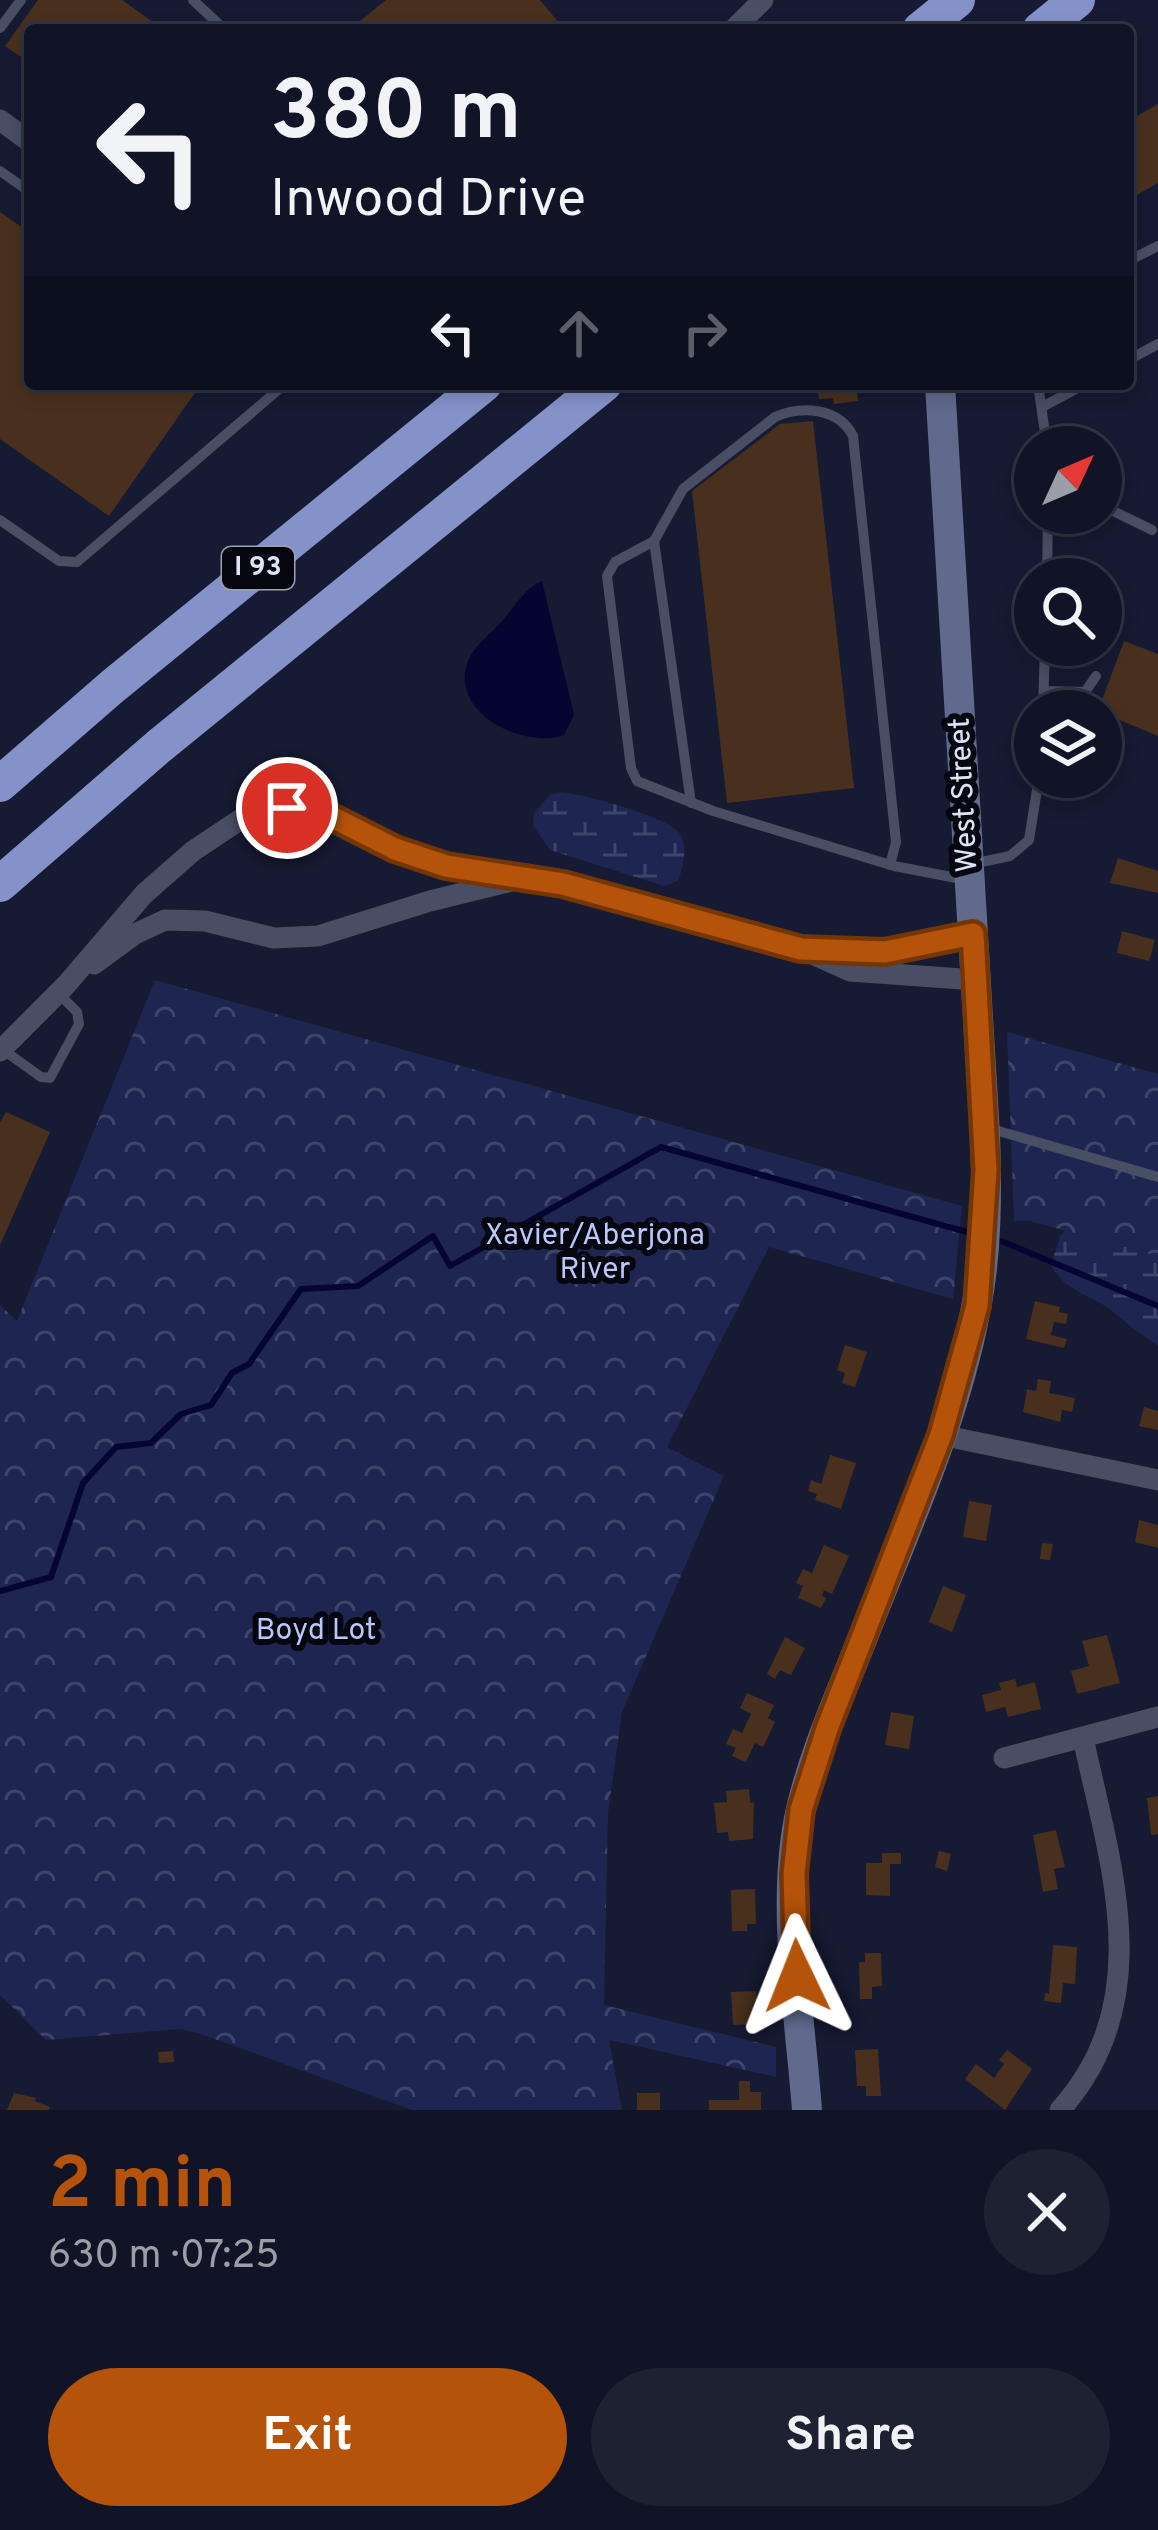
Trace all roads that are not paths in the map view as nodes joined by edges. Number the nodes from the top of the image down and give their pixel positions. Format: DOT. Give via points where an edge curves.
graph roads {
  1 [pos="21,0"];
  2 [pos="193,0"];
  3 [pos="763,0"];
  4 [pos="1078,0"];
  5 [pos="955,1"];
  6 [pos="219,24"];
  7 [pos="739,24"];
  8 [pos="926,24"];
  9 [pos="1048,24"];
  10 [pos="0,28"];
  11 [pos="278,390"];
  12 [pos="477,390"];
  13 [pos="597,390"];
  14 [pos="940,390"];
  15 [pos="1039,390"];
  16 [pos="1074,390"];
  17 [pos="1042,407"];
  18 [pos="1044,426"];
  19 [pos="1122,515"];
  20 [pos="0,520"];
  21 [pos="1153,530"];
  22 [pos="654,541"];
  23 [pos="1096,676"];
  24 [pos="1086,690"];
  25 [pos="0,784"];
  26 [pos="1036,798"];
  27 [pos="691,803"];
  28 [pos="890,865"];
  29 [pos="970,873"];
  30 [pos="520,879"];
  31 [pos="0,884"];
  32 [pos="973,934"];
  33 [pos="801,949"];
  34 [pos="976,980"];
  35 [pos="62,989"];
  36 [pos="1,1050"];
  37 [pos="985,1127"];
  38 [pos="1158,1177"];
  39 [pos="941,1435"];
  40 [pos="1158,1480"];
  41 [pos="1158,1717"];
  42 [pos="1083,1738"];
  43 [pos="1004,1758"];
  44 [pos="807,2110"];
  45 [pos="1060,2110"];
  1 -- 10 [label="lane"];
  2 -- 6 [label="lane"];
  3 -- 7 [label="street"];
  4 -- 9 [label="highway"];
  5 -- 8 [label="highway"];
  11 -- 20 [label="lane" via="75,563 58,561"];
  12 -- 25 [label="highway, I 93"];
  13 -- 31 [label="highway, I 93"];
  14 -- 29 [label="main road, West Street"];
  15 -- 17 [label="lane"];
  16 -- 17 [label="lane"];
  17 -- 18 [label="lane"];
  19 -- 21 [label="lane"];
  22 -- 27 [label="lane"];
  22 -- 27 [label="lane" via="615,562 607,576 631,768 640,784"];
  22 -- 28 [label="lane" via="683,489 775,417 819,410 850,428 896,842"];
  23 -- 24 [label="lane"];
  26 -- 29 [label="lane" via="1025,845"];
  27 -- 28 [label="lane"];
  28 -- 29 [label="lane" via="932,876"];
  29 -- 32 [label="main road, West Street"];
  30 -- 33 [label="street" via="578,887"];
  30 -- 35 [label="street" via="318,936 274,938 165,920"];
  30 -- 35 [label="street" via="410,855 320,811 260,812 206,840 144,894"];
  32 -- 33 [label="street" via="885,952"];
  32 -- 34 [label="main road, West Street"];
  33 -- 34 [label="street" via="868,975"];
  34 -- 37 [label="main road, West Street"];
  35 -- 36 [label="street"];
  35 -- 36 [label="lane" via="79,1024 50,1078"];
  37 -- 38 [label="lane"];
  37 -- 39 [label="main road, West Street" via="977,1306"];
  39 -- 40 [label="street"];
  39 -- 44 [label="main road, West Street" via="801,1810 795,1939"];
  41 -- 42 [label="street"];
  42 -- 43 [label="street"];
  42 -- 45 [label="street" via="1126,1953 1104,2045"];
}
